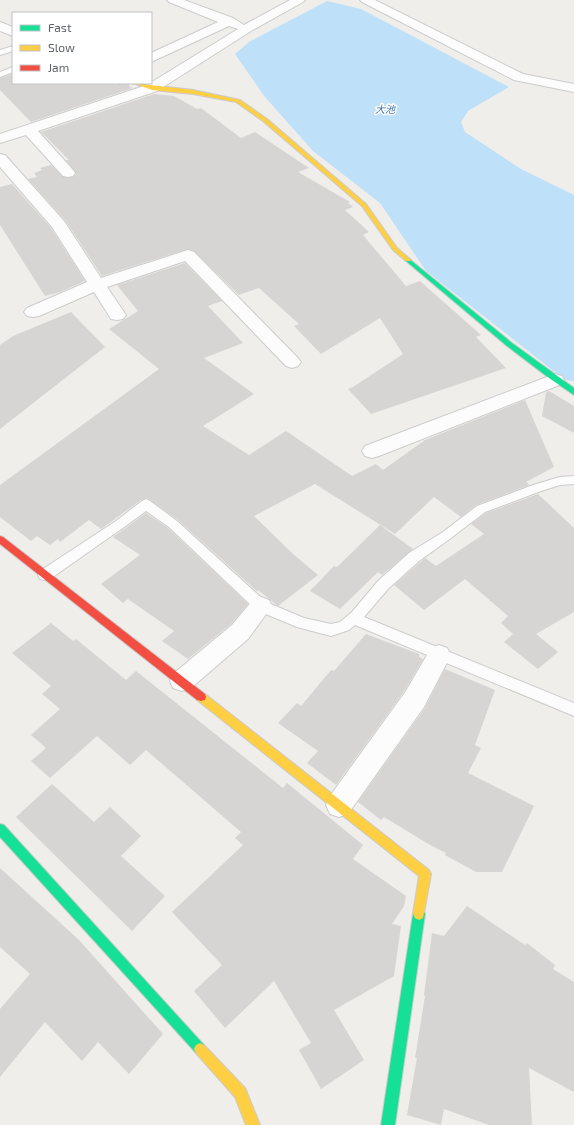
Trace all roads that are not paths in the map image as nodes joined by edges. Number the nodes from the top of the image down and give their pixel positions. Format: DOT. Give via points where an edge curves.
graph roads {
  1 [pos="174,0"];
  2 [pos="299,0"];
  3 [pos="366,0"];
  4 [pos="229,21"];
  5 [pos="0,26"];
  6 [pos="247,28"];
  7 [pos="12,32"];
  8 [pos="12,48"];
  9 [pos="0,53"];
  10 [pos="152,58"];
  11 [pos="12,70"];
  12 [pos="0,75"];
  13 [pos="139,84"];
  14 [pos="152,88"];
  15 [pos="574,88"];
  16 [pos="29,129"];
  17 [pos="0,139"];
  18 [pos="0,158"];
  19 [pos="68,172"];
  20 [pos="98,284"];
  21 [pos="33,312"];
  22 [pos="117,315"];
  23 [pos="292,362"];
  24 [pos="555,380"];
  25 [pos="574,392"];
  26 [pos="372,451"];
  27 [pos="574,480"];
  28 [pos="0,539"];
  29 [pos="45,575"];
  30 [pos="261,606"];
  31 [pos="354,619"];
  32 [pos="439,655"];
  33 [pos="182,681"];
  34 [pos="574,710"];
  35 [pos="339,805"];
  36 [pos="0,828"];
  37 [pos="253,1125"];
  38 [pos="388,1125"];
  1 -- 4 [label="street"];
  2 -- 6 [label="street"];
  3 -- 15 [label="street" via="519,77"];
  4 -- 6 [label="street"];
  4 -- 10 [label="street"];
  5 -- 7 [label="street"];
  6 -- 14 [label="street"];
  8 -- 9 [label="lane"];
  11 -- 12 [label="lane"];
  13 -- 14 [label="street"];
  14 -- 16 [label="street"];
  14 -- 24 [label="street" via="193,92 238,101 265,120 364,205 395,249 457,303"];
  16 -- 17 [label="street"];
  16 -- 19 [label="street"];
  18 -- 20 [label="street" via="58,224"];
  20 -- 21 [label="street"];
  20 -- 22 [label="street"];
  20 -- 23 [label="street" via="188,255"];
  24 -- 25 [label="street"];
  24 -- 26 [label="street"];
  27 -- 31 [label="lane" via="537,488 481,509 414,557 383,585"];
  28 -- 29 [label="street"];
  29 -- 30 [label="lane" via="146,504 173,524"];
  29 -- 33 [label="street"];
  30 -- 31 [label="lane" via="302,623 331,630 344,626"];
  30 -- 33 [label="street" via="240,632"];
  31 -- 32 [label="lane"];
  32 -- 34 [label="lane"];
  32 -- 35 [label="street" via="415,699"];
  33 -- 35 [label="street"];
  35 -- 38 [label="street" via="425,874"];
  36 -- 37 [label="street" via="240,1093"];
}
